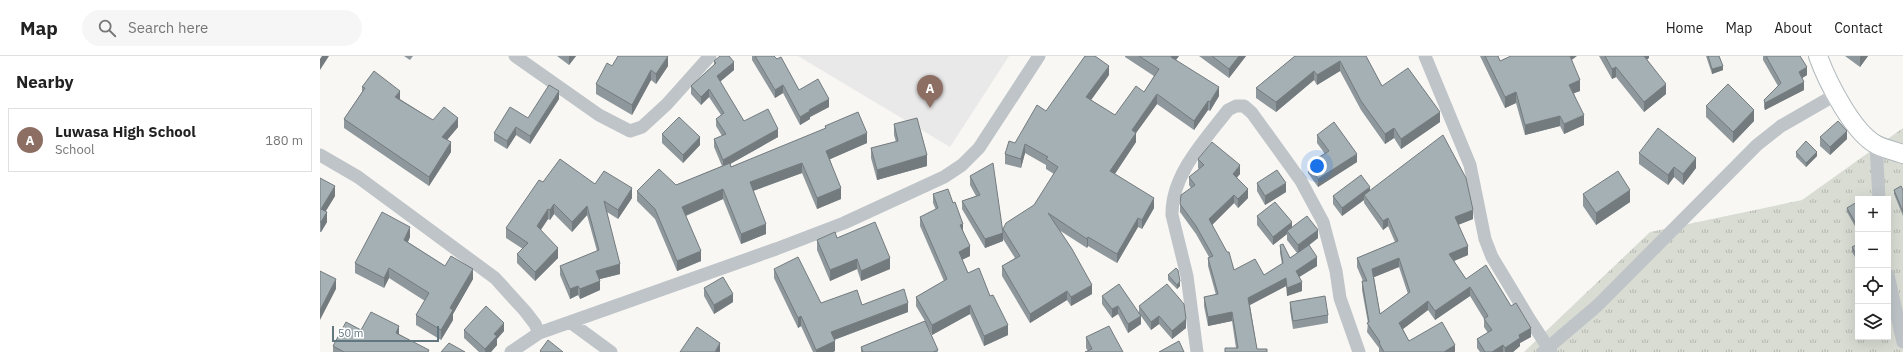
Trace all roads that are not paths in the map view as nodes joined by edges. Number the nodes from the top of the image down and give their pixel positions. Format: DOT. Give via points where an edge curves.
graph roads {
  1 [pos="515,56"];
  2 [pos="710,56"];
  3 [pos="1039,56"];
  4 [pos="1425,56"];
  5 [pos="1818,56"];
  6 [pos="1835,95"];
  7 [pos="1876,144"];
  8 [pos="1903,154"];
  9 [pos="320,155"];
  10 [pos="1879,196"];
  11 [pos="1891,288"];
  12 [pos="570,322"];
  13 [pos="539,333"];
  14 [pos="1903,342"];
  15 [pos="1548,351"];
  16 [pos="511,352"];
  17 [pos="611,352"];
  18 [pos="1197,352"];
  19 [pos="1359,352"];
  1 -- 2 [label="street" via="599,115 630,131 642,127 667,104"];
  3 -- 12 [label="street" via="979,148 962,165 944,177 831,228"];
  4 -- 15 [label="street" via="1470,165 1492,257"];
  5 -- 6 [label="street"];
  6 -- 7 [label="street" via="1857,126"];
  6 -- 15 [label="street" via="1781,126 1757,145 1598,305"];
  7 -- 8 [label="street"];
  7 -- 10 [label="street"];
  9 -- 13 [label="street" via="358,177 495,278 525,311"];
  11 -- 14 [label="street"];
  12 -- 13 [label="street"];
  12 -- 17 [label="street"];
  13 -- 16 [label="street"];
  18 -- 19 [label="street" via="1187,276 1172,215 1172,204 1178,184 1194,154 1228,110 1236,106 1244,106 1252,114 1301,181 1322,222 1336,271 1340,298"];
}
